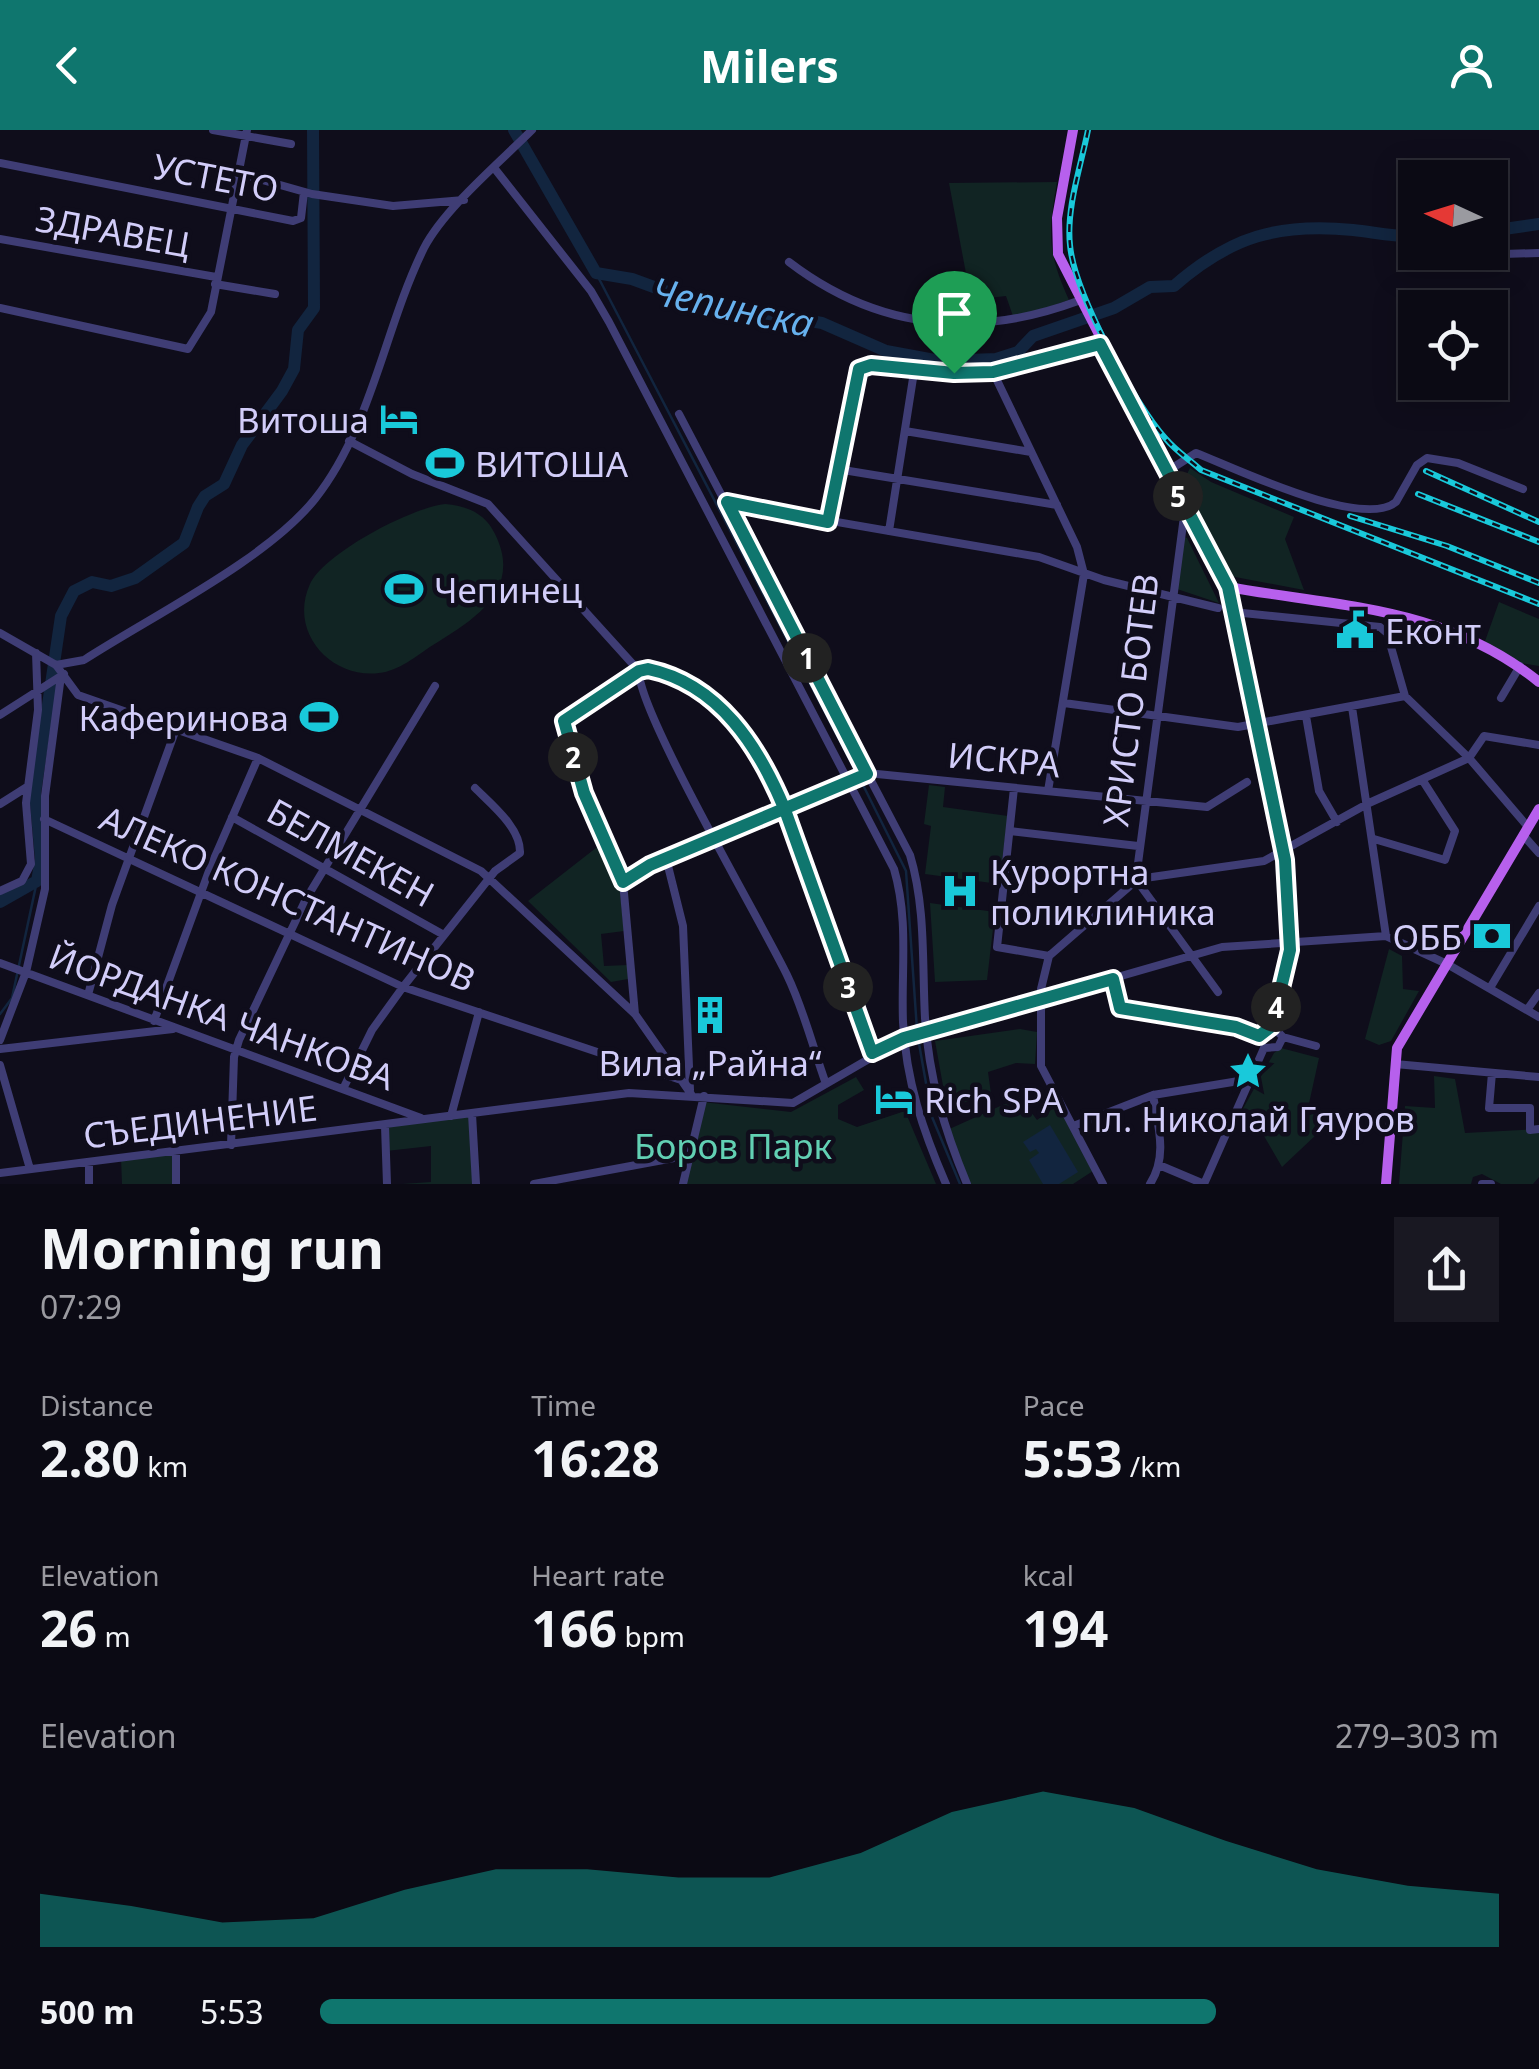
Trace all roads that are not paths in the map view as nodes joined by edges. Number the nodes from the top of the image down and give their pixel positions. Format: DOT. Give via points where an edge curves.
graph roads {
  1 [pos="214,130"];
  2 [pos="532,130"];
  3 [pos="1073,130"];
  4 [pos="246,133"];
  5 [pos="290,144"];
  6 [pos="0,163"];
  7 [pos="494,169"];
  8 [pos="238,173"];
  9 [pos="308,193"];
  10 [pos="464,200"];
  11 [pos="231,208"];
  12 [pos="0,239"];
  13 [pos="1539,253"];
  14 [pos="1508,254"];
  15 [pos="789,262"];
  16 [pos="215,280"];
  17 [pos="275,294"];
  18 [pos="1080,305"];
  19 [pos="0,308"];
  20 [pos="1100,344"];
  21 [pos="914,372"];
  22 [pos="993,372"];
  23 [pos="679,414"];
  24 [pos="905,431"];
  25 [pos="349,441"];
  26 [pos="1031,452"];
  27 [pos="837,470"];
  28 [pos="1166,472"];
  29 [pos="897,479"];
  30 [pos="1524,490"];
  31 [pos="727,502"];
  32 [pos="1057,505"];
  33 [pos="1185,508"];
  34 [pos="828,522"];
  35 [pos="889,531"];
  36 [pos="1084,574"];
  37 [pos="1228,587"];
  38 [pos="1170,596"];
  39 [pos="1218,608"];
  40 [pos="1233,612"];
  41 [pos="0,633"];
  42 [pos="36,653"];
  43 [pos="77,664"];
  44 [pos="56,665"];
  45 [pos="1520,666"];
  46 [pos="639,671"];
  47 [pos="58,677"];
  48 [pos="1539,682"];
  49 [pos="435,686"];
  50 [pos="41,688"];
  51 [pos="1406,696"];
  52 [pos="1501,698"];
  53 [pos="1064,703"];
  54 [pos="1352,707"];
  55 [pos="0,714"];
  56 [pos="1155,714"];
  57 [pos="1306,716"];
  58 [pos="1257,724"];
  59 [pos="176,729"];
  60 [pos="1539,744"];
  61 [pos="258,758"];
  62 [pos="1469,758"];
  63 [pos="867,774"];
  64 [pos="1423,780"];
  65 [pos="850,781"];
  66 [pos="1247,782"];
  67 [pos="27,787"];
  68 [pos="475,788"];
  69 [pos="1014,788"];
  70 [pos="1048,791"];
  71 [pos="1144,800"];
  72 [pos="1369,803"];
  73 [pos="0,804"];
  74 [pos="1539,809"];
  75 [pos="360,810"];
  76 [pos="785,810"];
  77 [pos="232,817"];
  78 [pos="44,819"];
  79 [pos="1337,822"];
  80 [pos="1010,831"];
  81 [pos="1525,831"];
  82 [pos="716,838"];
  83 [pos="1374,839"];
  84 [pos="1138,846"];
  85 [pos="1283,848"];
  86 [pos="1539,853"];
  87 [pos="130,858"];
  88 [pos="666,858"];
  89 [pos="325,866"];
  90 [pos="490,878"];
  91 [pos="1138,879"];
  92 [pos="623,882"];
  93 [pos="0,891"];
  94 [pos="200,892"];
  95 [pos="1539,906"];
  96 [pos="289,933"];
  97 [pos="444,935"];
  98 [pos="1386,936"];
  99 [pos="1290,943"];
  100 [pos="1188,952"];
  101 [pos="1049,956"];
  102 [pos="0,963"];
  103 [pos="1448,964"];
  104 [pos="20,970"];
  105 [pos="1113,979"];
  106 [pos="403,987"];
  107 [pos="1490,988"];
  108 [pos="1218,992"];
  109 [pos="1539,993"];
  110 [pos="88,996"];
  111 [pos="1041,1002"];
  112 [pos="1528,1010"];
  113 [pos="479,1012"];
  114 [pos="635,1014"];
  115 [pos="1539,1017"];
  116 [pos="154,1020"];
  117 [pos="1272,1026"];
  118 [pos="177,1028"];
  119 [pos="926,1032"];
  120 [pos="1259,1036"];
  121 [pos="904,1038"];
  122 [pos="1283,1038"];
  123 [pos="0,1040"];
  124 [pos="1316,1046"];
  125 [pos="1264,1048"];
  126 [pos="0,1049"];
  127 [pos="235,1049"];
  128 [pos="872,1053"];
  129 [pos="1395,1064"];
  130 [pos="0,1065"];
  131 [pos="1492,1072"];
  132 [pos="1251,1078"];
  133 [pos="1539,1078"];
  134 [pos="681,1080"];
  135 [pos="826,1084"];
  136 [pos="343,1089"];
  137 [pos="691,1094"];
  138 [pos="1153,1094"];
  139 [pos="704,1096"];
  140 [pos="472,1114"];
  141 [pos="451,1116"];
  142 [pos="425,1120"];
  143 [pos="1076,1125"];
  144 [pos="385,1126"];
  145 [pos="1539,1129"];
  146 [pos="230,1144"];
  147 [pos="176,1150"];
  148 [pos="690,1155"];
  149 [pos="89,1162"];
  150 [pos="1160,1164"];
  151 [pos="30,1169"];
  152 [pos="0,1173"];
  153 [pos="89,1184"];
  154 [pos="176,1184"];
  155 [pos="387,1184"];
  156 [pos="476,1184"];
  157 [pos="534,1184"];
  158 [pos="683,1184"];
  159 [pos="946,1184"];
  160 [pos="967,1184"];
  161 [pos="1103,1184"];
  162 [pos="1150,1184"];
  163 [pos="1204,1184"];
  164 [pos="1386,1184"];
  165 [pos="1482,1184"];
  166 [pos="1491,1184"];
  1 -- 4 [label="street"];
  2 -- 7 [label="street"];
  3 -- 18 [label="main road" via="1056,238"];
  4 -- 5 [label="street"];
  4 -- 8 [label="street"];
  6 -- 11 [label="street, УСТЕТО"];
  7 -- 10 [label="street"];
  7 -- 65 [label="street" via="609,322"];
  8 -- 9 [label="street, УСТЕТО"];
  8 -- 11 [label="street"];
  9 -- 10 [label="street, УСТЕТО" via="392,206"];
  9 -- 11 [label="street, УСТЕТО" via="301,218 293,221"];
  10 -- 25 [label="street" via="424,248"];
  11 -- 16 [label="street"];
  12 -- 16 [label="street, ЗДРАВЕЦ"];
  13 -- 14 [label="street"];
  15 -- 18 [label="street" via="864,302 943,326 1012,322"];
  16 -- 17 [label="street, ЗДРАВЕЦ"];
  16 -- 19 [label="street" via="208,322 188,349"];
  18 -- 20 [label="main road"];
  20 -- 22 [label="street"];
  20 -- 28 [label="main road"];
  21 -- 22 [label="street"];
  21 -- 24 [label="street"];
  21 -- 27 [label="street" via="871,365 856,374"];
  22 -- 26 [label="street"];
  23 -- 31 [label="street"];
  24 -- 26 [label="street"];
  24 -- 29 [label="street"];
  25 -- 43 [label="street" via="316,498 285,528"];
  25 -- 46 [label="street" via="488,504"];
  26 -- 32 [label="street"];
  27 -- 29 [label="street"];
  27 -- 34 [label="street"];
  28 -- 30 [label="street" via="1196,452 1314,498 1370,511 1396,502 1427,458"];
  28 -- 33 [label="main road"];
  29 -- 32 [label="street"];
  29 -- 35 [label="street"];
  31 -- 34 [label="street"];
  31 -- 63 [label="street"];
  32 -- 36 [label="street"];
  33 -- 37 [label="main road"];
  33 -- 38 [label="street, ХРИСТО БОТЕВ"];
  34 -- 35 [label="street"];
  35 -- 36 [label="street" via="1039,557"];
  36 -- 38 [label="street"];
  36 -- 53 [label="street"];
  37 -- 40 [label="street"];
  37 -- 45 [label="main road" via="1394,612"];
  38 -- 39 [label="street"];
  38 -- 56 [label="street, ХРИСТО БОТЕВ"];
  40 -- 51 [label="street" via="1380,627"];
  40 -- 58 [label="street"];
  41 -- 42 [label="street"];
  42 -- 44 [label="street"];
  42 -- 50 [label="street"];
  43 -- 44 [label="street"];
  43 -- 47 [label="street"];
  44 -- 47 [label="street"];
  45 -- 48 [label="main road"];
  45 -- 52 [label="street"];
  46 -- 76 [label="street" via="659,672 709,694 768,773"];
  46 -- 82 [label="street" via="642,690"];
  46 -- 92 [label="street" via="568,716 564,726"];
  47 -- 50 [label="street"];
  47 -- 59 [label="street" via="78,696"];
  47 -- 78 [label="street"];
  49 -- 75 [label="street"];
  50 -- 55 [label="street"];
  50 -- 67 [label="street"];
  51 -- 54 [label="street"];
  51 -- 62 [label="street"];
  53 -- 56 [label="street"];
  53 -- 70 [label="street"];
  54 -- 57 [label="street"];
  54 -- 72 [label="street"];
  56 -- 58 [label="street"];
  56 -- 71 [label="street, ХРИСТО БОТЕВ"];
  57 -- 58 [label="street"];
  57 -- 79 [label="street" via="1319,792"];
  58 -- 85 [label="street"];
  59 -- 61 [label="street"];
  59 -- 87 [label="street"];
  60 -- 62 [label="street" via="1484,736"];
  61 -- 75 [label="street"];
  61 -- 77 [label="street"];
  62 -- 64 [label="street"];
  62 -- 81 [label="street"];
  63 -- 65 [label="street"];
  63 -- 69 [label="street, ИСКРА"];
  63 -- 119 [label="street" via="918,881"];
  64 -- 72 [label="street"];
  64 -- 83 [label="street" via="1455,832 1445,860"];
  65 -- 76 [label="street"];
  65 -- 121 [label="street" via="900,890"];
  66 -- 71 [label="street, ИСКРА" via="1207,807"];
  67 -- 73 [label="street"];
  67 -- 93 [label="street" via="30,871"];
  68 -- 90 [label="street" via="520,843 517,857"];
  69 -- 70 [label="street, ИСКРА"];
  69 -- 80 [label="street"];
  70 -- 71 [label="street, ИСКРА"];
  71 -- 84 [label="street, ХРИСТО БОТЕВ"];
  72 -- 79 [label="street"];
  72 -- 83 [label="street"];
  74 -- 81 [label="main road"];
  75 -- 89 [label="street"];
  75 -- 90 [label="street"];
  76 -- 82 [label="street"];
  76 -- 128 [label="street"];
  77 -- 89 [label="street, БЕЛМЕКЕН"];
  77 -- 94 [label="street"];
  78 -- 87 [label="street, АЛЕКО КОНСТАНТИНОВ"];
  78 -- 104 [label="street" via="48,873"];
  79 -- 85 [label="street"];
  80 -- 84 [label="street"];
  80 -- 101 [label="street" via="996,947"];
  81 -- 86 [label="street"];
  81 -- 103 [label="main road"];
  82 -- 88 [label="street"];
  82 -- 135 [label="street" via="793,989"];
  83 -- 98 [label="street"];
  84 -- 91 [label="street, ХРИСТО БОТЕВ"];
  85 -- 91 [label="street" via="1252,866"];
  85 -- 99 [label="street"];
  87 -- 94 [label="street, АЛЕКО КОНСТАНТИНОВ"];
  87 -- 110 [label="street"];
  88 -- 92 [label="street"];
  88 -- 137 [label="street" via="683,926"];
  89 -- 96 [label="street"];
  89 -- 97 [label="street, БЕЛМЕКЕН"];
  90 -- 97 [label="street"];
  90 -- 114 [label="street"];
  91 -- 100 [label="street, ХРИСТО БОТЕВ"];
  91 -- 101 [label="street"];
  92 -- 114 [label="street"];
  94 -- 96 [label="street, АЛЕКО КОНСТАНТИНОВ"];
  94 -- 116 [label="street"];
  95 -- 107 [label="street"];
  96 -- 106 [label="street, АЛЕКО КОНСТАНТИНОВ"];
  96 -- 127 [label="street"];
  97 -- 106 [label="street"];
  98 -- 99 [label="street, СЪЕДИНЕНИЕ"];
  98 -- 103 [label="street"];
  99 -- 100 [label="street, СЪЕДИНЕНИЕ"];
  99 -- 117 [label="street"];
  100 -- 105 [label="street, СЪЕДИНЕНИЕ"];
  100 -- 108 [label="street, ХРИСТО БОТЕВ"];
  101 -- 111 [label="street"];
  102 -- 104 [label="street, ЙОРДАНКА ЧАНКОВА"];
  103 -- 107 [label="street"];
  103 -- 129 [label="main road"];
  104 -- 110 [label="street, ЙОРДАНКА ЧАНКОВА"];
  104 -- 123 [label="street"];
  105 -- 111 [label="street, СЪЕДИНЕНИЕ"];
  105 -- 120 [label="street" via="1120,1008"];
  106 -- 113 [label="street, АЛЕКО КОНСТАНТИНОВ"];
  106 -- 136 [label="street"];
  107 -- 112 [label="street"];
  109 -- 112 [label="street"];
  110 -- 116 [label="street, ЙОРДАНКА ЧАНКОВА"];
  111 -- 119 [label="street, СЪЕДИНЕНИЕ"];
  111 -- 143 [label="street" via="1041,1066"];
  112 -- 115 [label="street"];
  113 -- 134 [label="street, АЛЕКО КОНСТАНТИНОВ"];
  113 -- 141 [label="street"];
  114 -- 134 [label="street"];
  116 -- 118 [label="street, ЙОРДАНКА ЧАНКОВА"];
  117 -- 120 [label="street"];
  117 -- 122 [label="street"];
  118 -- 126 [label="street"];
  118 -- 127 [label="street, ЙОРДАНКА ЧАНКОВА"];
  119 -- 121 [label="street, СЪЕДИНЕНИЕ"];
  119 -- 160 [label="street" via="940,1118"];
  120 -- 125 [label="street"];
  121 -- 128 [label="street, СЪЕДИНЕНИЕ"];
  121 -- 159 [label="street" via="916,1114"];
  122 -- 124 [label="street"];
  122 -- 125 [label="street" via="1278,1047"];
  125 -- 132 [label="street"];
  127 -- 136 [label="street, ЙОРДАНКА ЧАНКОВА"];
  127 -- 146 [label="street"];
  128 -- 135 [label="street, СЪЕДИНЕНИЕ"];
  129 -- 131 [label="street"];
  129 -- 164 [label="main road"];
  130 -- 151 [label="street"];
  131 -- 133 [label="street"];
  131 -- 145 [label="street" via="1489,1108 1530,1108 1530,1130"];
  132 -- 138 [label="street"];
  132 -- 163 [label="street"];
  134 -- 137 [label="street"];
  135 -- 139 [label="street, СЪЕДИНЕНИЕ" via="784,1104"];
  136 -- 142 [label="street, ЙОРДАНКА ЧАНКОВА"];
  137 -- 139 [label="street, СЪЕДИНЕНИЕ"];
  137 -- 140 [label="street, СЪЕДИНЕНИЕ" via="629,1093"];
  138 -- 143 [label="street"];
  138 -- 150 [label="street"];
  139 -- 148 [label="street"];
  140 -- 141 [label="street, СЪЕДИНЕНИЕ"];
  140 -- 156 [label="street"];
  141 -- 142 [label="street, СЪЕДИНЕНИЕ"];
  142 -- 144 [label="street, СЪЕДИНЕНИЕ"];
  143 -- 161 [label="street"];
  144 -- 146 [label="street, СЪЕДИНЕНИЕ"];
  144 -- 155 [label="street"];
  146 -- 147 [label="street, СЪЕДИНЕНИЕ"];
  147 -- 149 [label="street, СЪЕДИНЕНИЕ"];
  147 -- 154 [label="street"];
  148 -- 157 [label="street"];
  148 -- 158 [label="street"];
  149 -- 151 [label="street, СЪЕДИНЕНИЕ"];
  149 -- 153 [label="street"];
  150 -- 162 [label="street"];
  150 -- 163 [label="street"];
  151 -- 152 [label="street, СЪЕДИНЕНИЕ"];
  165 -- 166 [label="street"];
}
